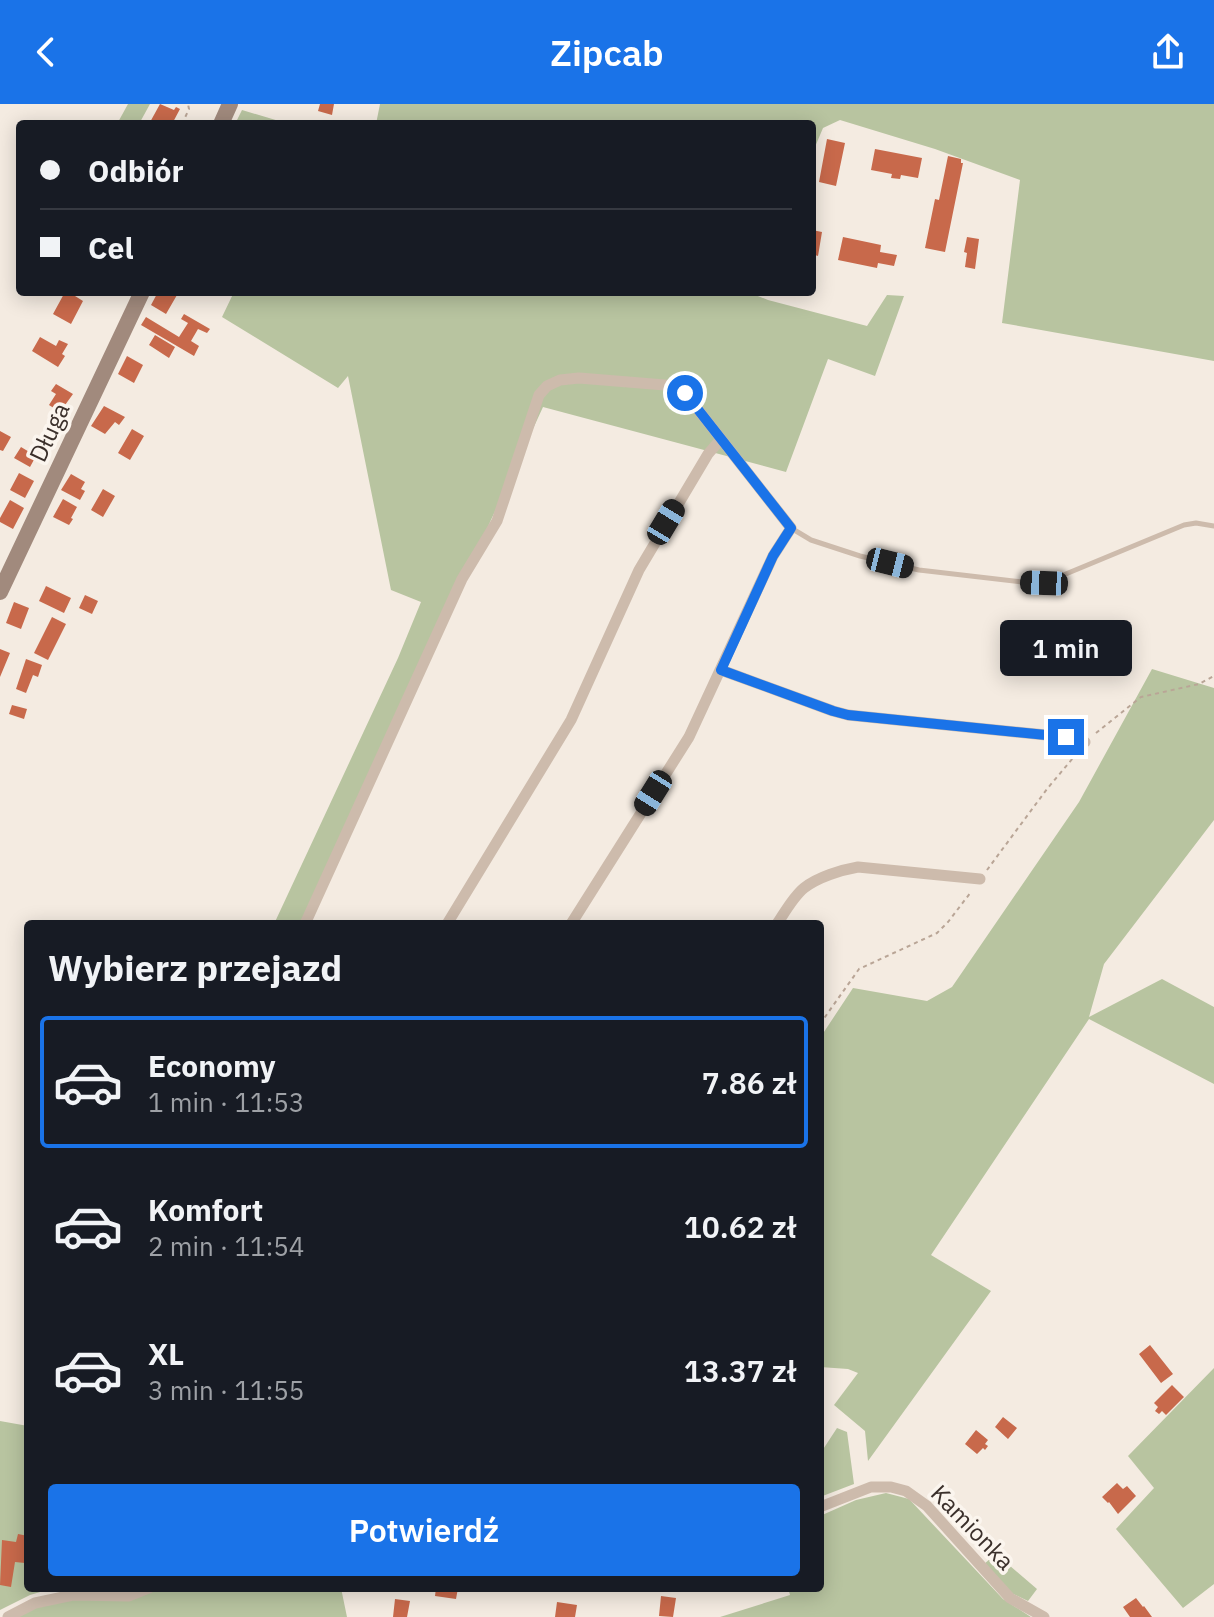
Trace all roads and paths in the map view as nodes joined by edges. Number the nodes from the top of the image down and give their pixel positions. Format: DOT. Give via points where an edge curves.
graph roads {
  1 [pos="140,296"];
  2 [pos="721,439"];
  3 [pos="1214,526"];
  4 [pos="791,528"];
  5 [pos="0,592"];
  6 [pos="721,670"];
  7 [pos="1214,676"];
  8 [pos="1085,742"];
  9 [pos="980,879"];
  10 [pos="307,920"];
  11 [pos="449,920"];
  12 [pos="574,920"];
  13 [pos="780,920"];
  14 [pos="824,1018"];
  15 [pos="824,1505"];
  16 [pos="139,1592"];
  17 [pos="62,1593"];
  18 [pos="8,1617"];
  19 [pos="1044,1617"];
  1 -- 5 [label="street, Długa"];
  2 -- 4 [label="street"];
  2 -- 10 [label="street" via="677,386 579,378 560,380 539,395 497,521 462,579"];
  2 -- 11 [label="street" via="639,570 571,720"];
  3 -- 4 [label="lane" via="1184,525 1044,583 919,570 811,540"];
  4 -- 6 [label="street"];
  6 -- 8 [label="street" via="848,715"];
  6 -- 12 [label="street" via="689,737"];
  7 -- 8 [label="path" via="1141,697"];
  8 -- 9 [label="path"];
  9 -- 13 [label="street" via="846,869 802,889"];
  9 -- 14 [label="path" via="937,933 859,969"];
  15 -- 19 [label="street, Kamionka" via="871,1487 906,1491 927,1506 1010,1598"];
  16 -- 17 [label="street"];
  17 -- 18 [label="street"];
}
